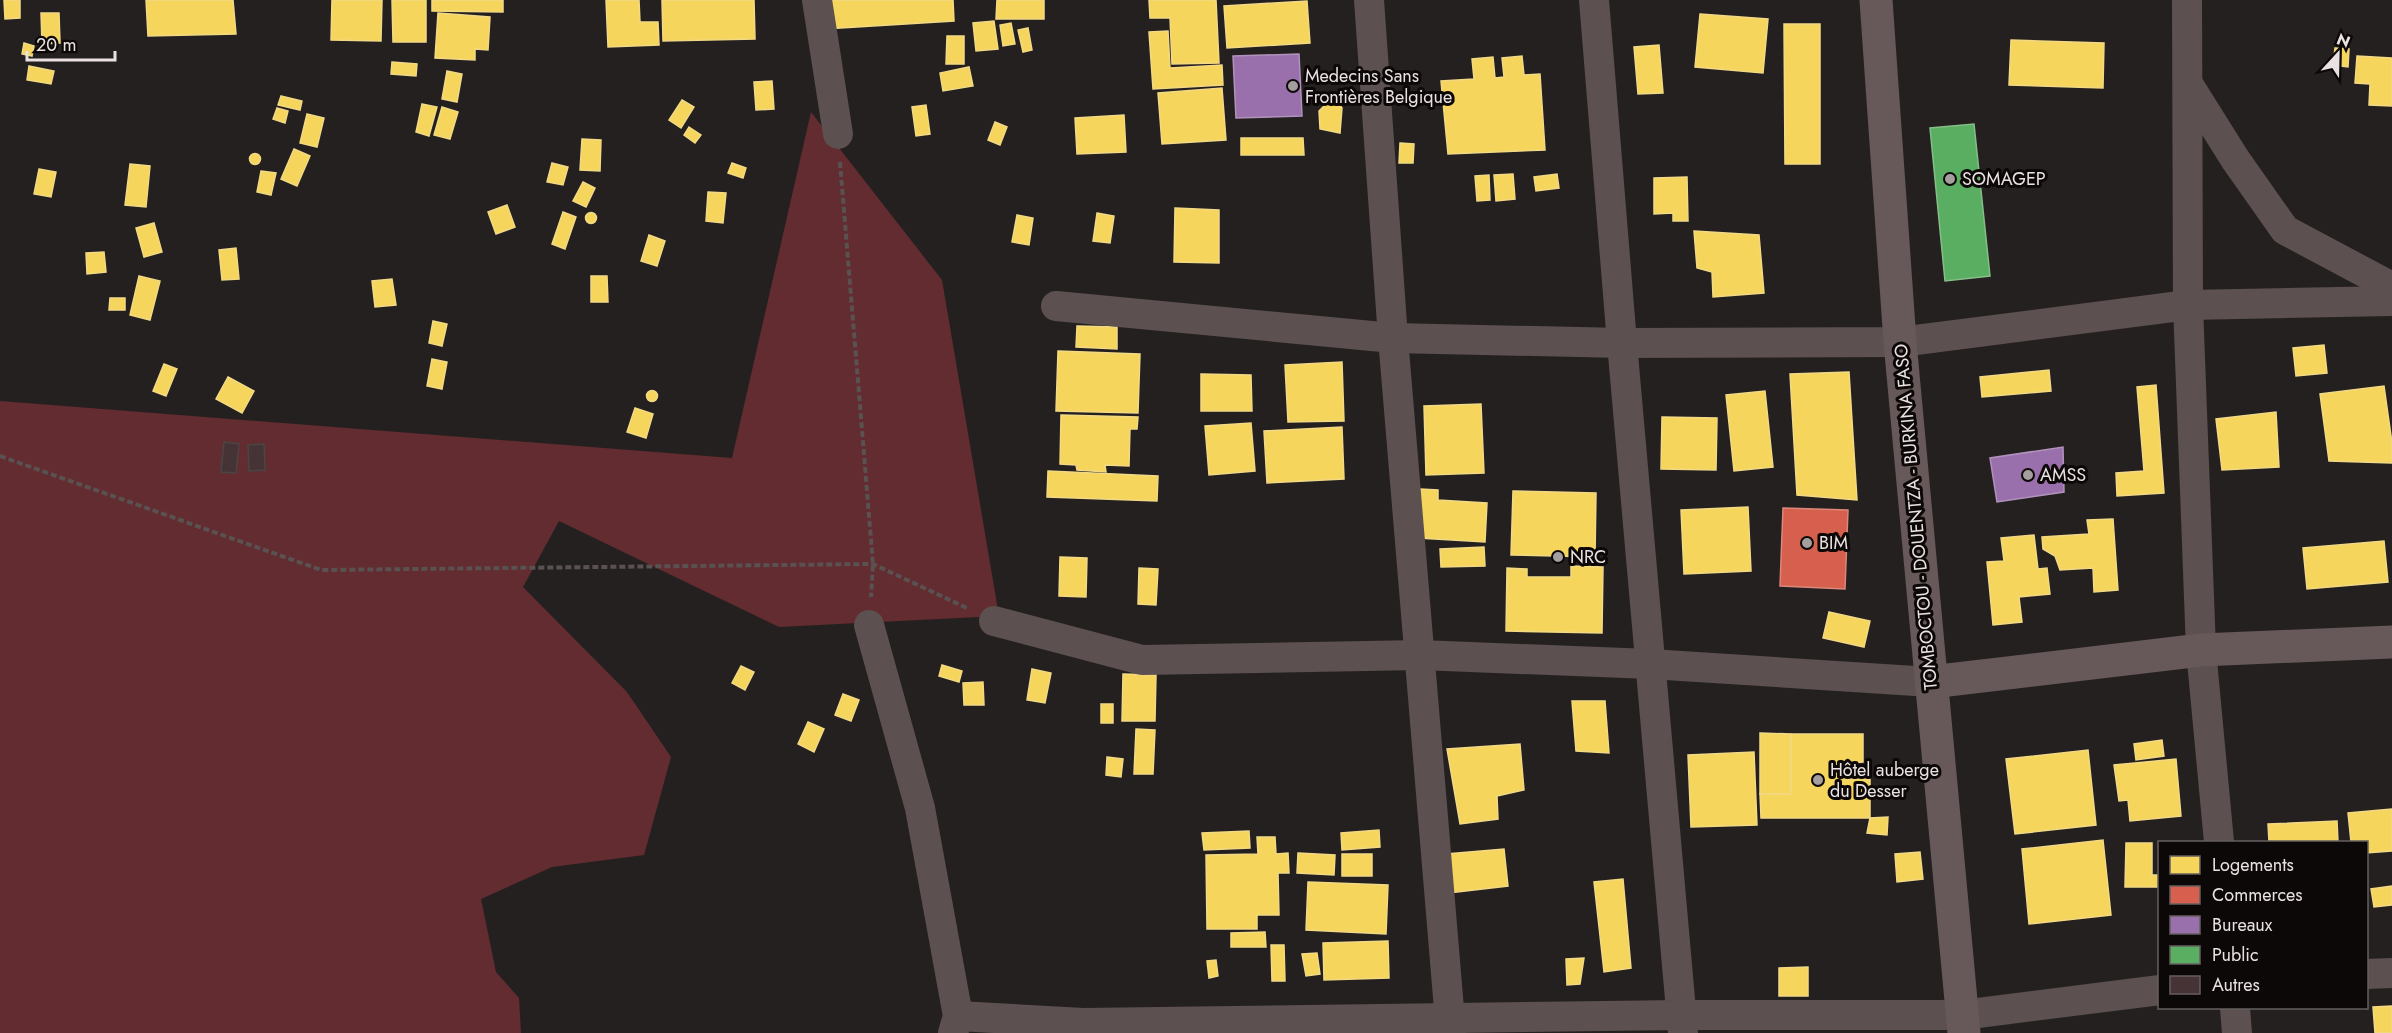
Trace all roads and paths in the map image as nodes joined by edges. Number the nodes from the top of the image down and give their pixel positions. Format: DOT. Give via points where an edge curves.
graph roads {
  1 [pos="817,0"];
  2 [pos="1369,0"];
  3 [pos="1594,0"];
  4 [pos="1876,0"];
  5 [pos="2187,0"];
  6 [pos="2188,84"];
  7 [pos="838,134"];
  8 [pos="2392,287"];
  9 [pos="2392,301"];
  10 [pos="2188,305"];
  11 [pos="1056,306"];
  12 [pos="1393,338"];
  13 [pos="1900,342"];
  14 [pos="1622,343"];
  15 [pos="0,456"];
  16 [pos="873,564"];
  17 [pos="994,621"];
  18 [pos="869,625"];
  19 [pos="2392,642"];
  20 [pos="2201,650"];
  21 [pos="1420,655"];
  22 [pos="1650,664"];
  23 [pos="1931,682"];
  24 [pos="2219,841"];
  25 [pos="2392,973"];
  26 [pos="2368,974"];
  27 [pos="2158,990"];
  28 [pos="2235,1009"];
  29 [pos="1682,1024"];
  30 [pos="1963,1024"];
  31 [pos="956,1025"];
  32 [pos="1450,1026"];
  33 [pos="2237,1033"];
  1 -- 7 [label="street"];
  2 -- 12 [label="street"];
  3 -- 14 [label="street"];
  4 -- 13 [label="main road, TOMBOCTOU - DOUENTZA - BURKINA FASO"];
  5 -- 6 [label="street"];
  6 -- 8 [label="street" via="2286,230"];
  6 -- 10 [label="street"];
  7 -- 16 [label="path"];
  9 -- 10 [label="street"];
  10 -- 13 [label="street"];
  10 -- 20 [label="street"];
  11 -- 12 [label="street"];
  12 -- 14 [label="street"];
  12 -- 21 [label="street"];
  13 -- 14 [label="street"];
  13 -- 23 [label="main road, TOMBOCTOU - DOUENTZA - BURKINA FASO"];
  14 -- 22 [label="street"];
  15 -- 16 [label="path" via="321,570"];
  16 -- 17 [label="path"];
  16 -- 18 [label="path"];
  17 -- 21 [label="street" via="1142,660"];
  18 -- 31 [label="street" via="920,808"];
  19 -- 20 [label="main road"];
  20 -- 23 [label="main road"];
  20 -- 24 [label="street"];
  21 -- 22 [label="street"];
  21 -- 32 [label="street"];
  22 -- 23 [label="street"];
  22 -- 29 [label="street"];
  23 -- 30 [label="main road, TOMBOCTOU - DOUENTZA - BURKINA FASO"];
  25 -- 26 [label="street"];
  27 -- 30 [label="street"];
  28 -- 33 [label="street"];
  29 -- 30 [label="street"];
  29 -- 32 [label="street"];
  31 -- 32 [label="street"];
}
